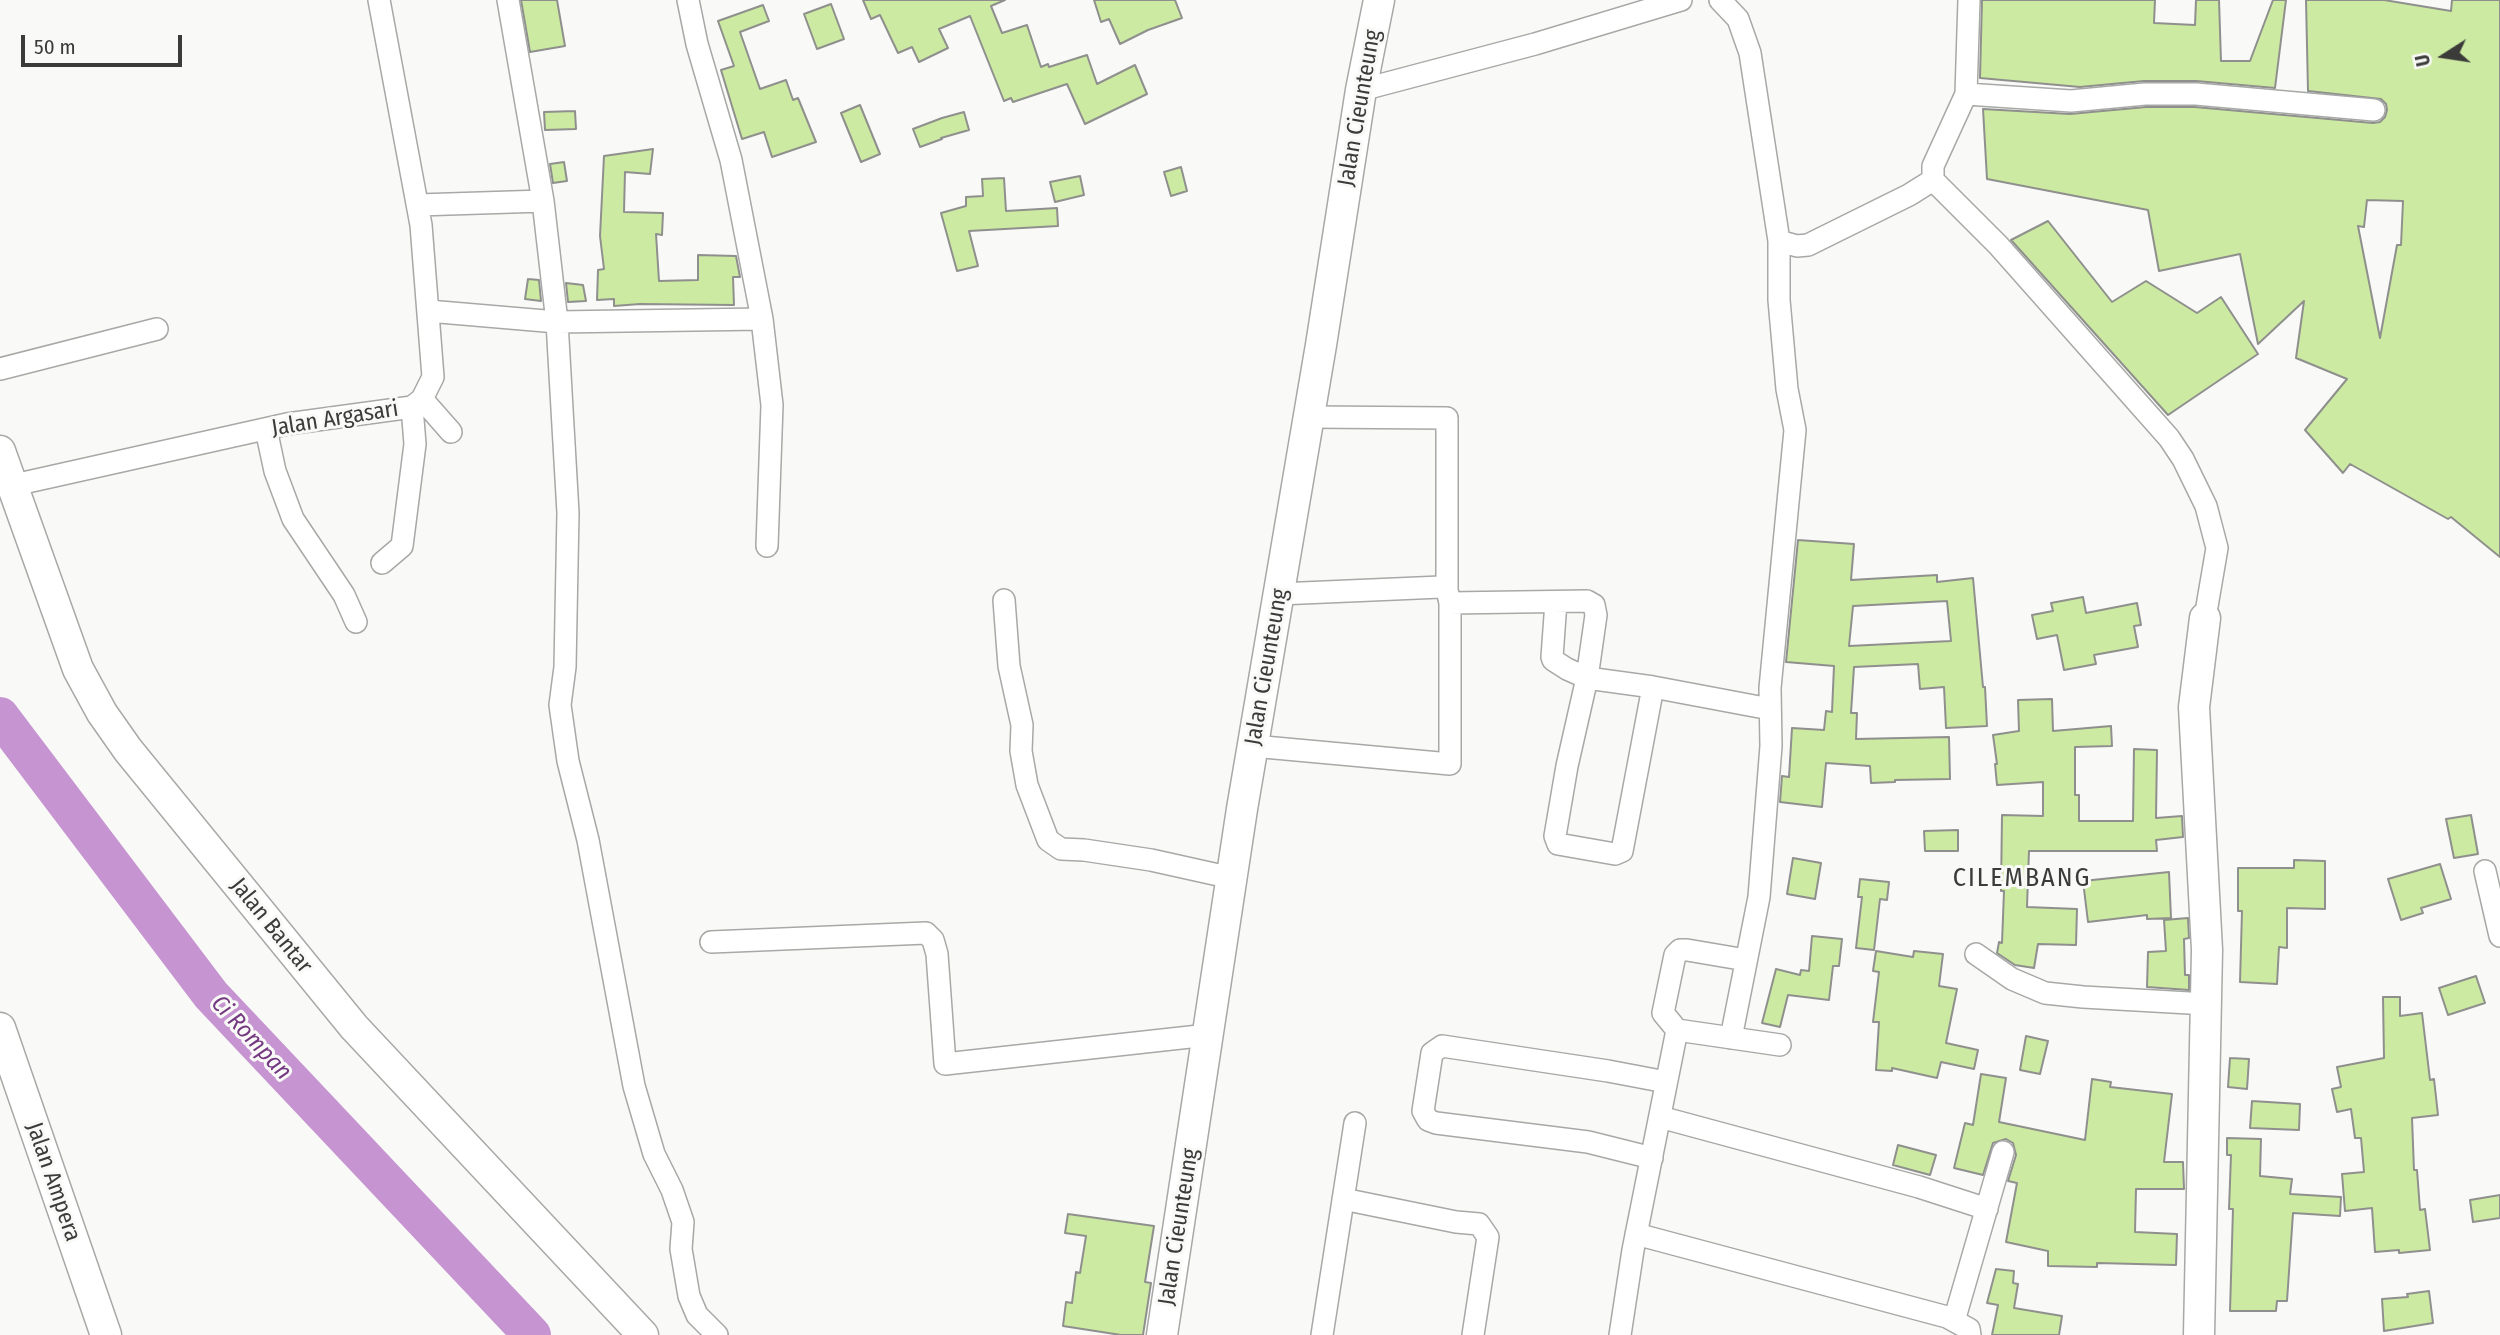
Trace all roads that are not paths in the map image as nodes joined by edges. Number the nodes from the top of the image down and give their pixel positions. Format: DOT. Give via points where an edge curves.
graph roads {
  1 [pos="379,0"];
  2 [pos="508,0"];
  3 [pos="688,0"];
  4 [pos="1379,0"];
  5 [pos="1681,0"];
  6 [pos="1720,0"];
  7 [pos="1969,0"];
  8 [pos="1362,90"];
  9 [pos="1966,94"];
  10 [pos="2374,110"];
  11 [pos="1933,180"];
  12 [pos="543,201"];
  13 [pos="418,205"];
  14 [pos="1779,241"];
  15 [pos="428,310"];
  16 [pos="762,319"];
  17 [pos="557,322"];
  18 [pos="157,329"];
  19 [pos="0,369"];
  20 [pos="417,403"];
  21 [pos="1309,417"];
  22 [pos="266,429"];
  23 [pos="451,432"];
  24 [pos="0,451"];
  25 [pos="14,485"];
  26 [pos="767,546"];
  27 [pos="382,563"];
  28 [pos="1279,594"];
  29 [pos="1449,596"];
  30 [pos="1004,600"];
  31 [pos="1556,602"];
  32 [pos="2205,618"];
  33 [pos="356,622"];
  34 [pos="1587,678"];
  35 [pos="1653,687"];
  36 [pos="1770,709"];
  37 [pos="1253,746"];
  38 [pos="2485,871"];
  39 [pos="1232,878"];
  40 [pos="2500,936"];
  41 [pos="711,942"];
  42 [pos="1976,954"];
  43 [pos="1746,960"];
  44 [pos="2207,1004"];
  45 [pos="0,1028"];
  46 [pos="1677,1030"];
  47 [pos="1208,1035"];
  48 [pos="1731,1038"];
  49 [pos="1780,1045"];
  50 [pos="1667,1083"];
  51 [pos="1660,1117"];
  52 [pos="1354,1123"];
  53 [pos="2003,1152"];
  54 [pos="1651,1157"];
  55 [pos="1343,1199"];
  56 [pos="1987,1209"];
  57 [pos="1636,1234"];
  58 [pos="1954,1321"];
  59 [pos="106,1335"];
  60 [pos="643,1335"];
  61 [pos="717,1335"];
  62 [pos="1162,1335"];
  63 [pos="1322,1335"];
  64 [pos="1473,1335"];
  65 [pos="1620,1335"];
  66 [pos="1970,1335"];
  67 [pos="2199,1335"];
  1 -- 13 [label="street, Jalan Argasari"];
  2 -- 12 [label="street"];
  3 -- 16 [label="street" via="731,160"];
  4 -- 8 [label="street, Jalan Cieunteung"];
  5 -- 8 [label="street"];
  6 -- 14 [label="street" via="1738,19 1750,54"];
  7 -- 9 [label="street"];
  8 -- 21 [label="street, Jalan Cieunteung"];
  9 -- 10 [label="street" via="2071,101 2196,94"];
  9 -- 11 [label="street" via="1933,166"];
  11 -- 14 [label="street" via="1808,245"];
  11 -- 32 [label="street" via="2007,256 2183,459 2206,506 2217,548"];
  12 -- 13 [label="street"];
  12 -- 17 [label="street"];
  13 -- 15 [label="street, Jalan Argasari"];
  14 -- 36 [label="street" via="1779,300 1795,430"];
  15 -- 17 [label="street"];
  15 -- 20 [label="street, Jalan Argasari" via="433,377"];
  16 -- 17 [label="street"];
  16 -- 26 [label="street" via="772,405"];
  17 -- 61 [label="street" via="568,513 561,705 568,761 588,840 634,1086 654,1154 682,1222 681,1249 689,1296 697,1315"];
  18 -- 19 [label="street"];
  20 -- 22 [label="street, Jalan Argasari"];
  20 -- 23 [label="street"];
  20 -- 27 [label="street" via="402,547"];
  21 -- 28 [label="street, Jalan Cieunteung"];
  21 -- 29 [label="street" via="1447,418"];
  22 -- 25 [label="street, Jalan Argasari"];
  22 -- 33 [label="street" via="293,519 344,595"];
  24 -- 25 [label="street, Jalan Bantar"];
  25 -- 60 [label="street, Jalan Bantar" via="78,670 128,750 354,1027"];
  28 -- 29 [label="street" via="1441,587"];
  28 -- 37 [label="street, Jalan Cieunteung"];
  29 -- 31 [label="street"];
  29 -- 37 [label="street" via="1450,764"];
  30 -- 39 [label="street" via="1027,785 1048,840 1061,849 1151,860"];
  31 -- 34 [label="street" via="1553,660"];
  31 -- 34 [label="street" via="1594,605"];
  32 -- 44 [label="street" via="2194,707"];
  34 -- 35 [label="street"];
  34 -- 35 [label="street" via="1555,841 1615,854 1622,851"];
  35 -- 36 [label="street"];
  36 -- 43 [label="street" via="1759,897"];
  37 -- 39 [label="street, Jalan Cieunteung"];
  38 -- 40 [label="street"];
  39 -- 47 [label="street, Jalan Cieunteung"];
  41 -- 47 [label="street" via="926,933 937,954 945,1064"];
  42 -- 44 [label="street" via="2012,979 2045,993"];
  43 -- 46 [label="street" via="1684,949 1677,953 1663,1008"];
  43 -- 48 [label="street"];
  44 -- 67 [label="street"];
  45 -- 59 [label="street, Jalan Ampera"];
  46 -- 48 [label="street"];
  46 -- 50 [label="street"];
  47 -- 62 [label="street, Jalan Cieunteung"];
  48 -- 49 [label="street"];
  50 -- 51 [label="street"];
  50 -- 54 [label="street" via="1442,1046 1432,1053 1423,1111 1428,1120 1588,1142"];
  51 -- 54 [label="street"];
  51 -- 56 [label="street"];
  52 -- 55 [label="street"];
  53 -- 56 [label="street"];
  54 -- 57 [label="street"];
  55 -- 63 [label="street"];
  55 -- 64 [label="street" via="1479,1224 1488,1237"];
  56 -- 58 [label="street"];
  57 -- 58 [label="street"];
  57 -- 65 [label="street"];
  58 -- 66 [label="street" via="1969,1329"];
}
